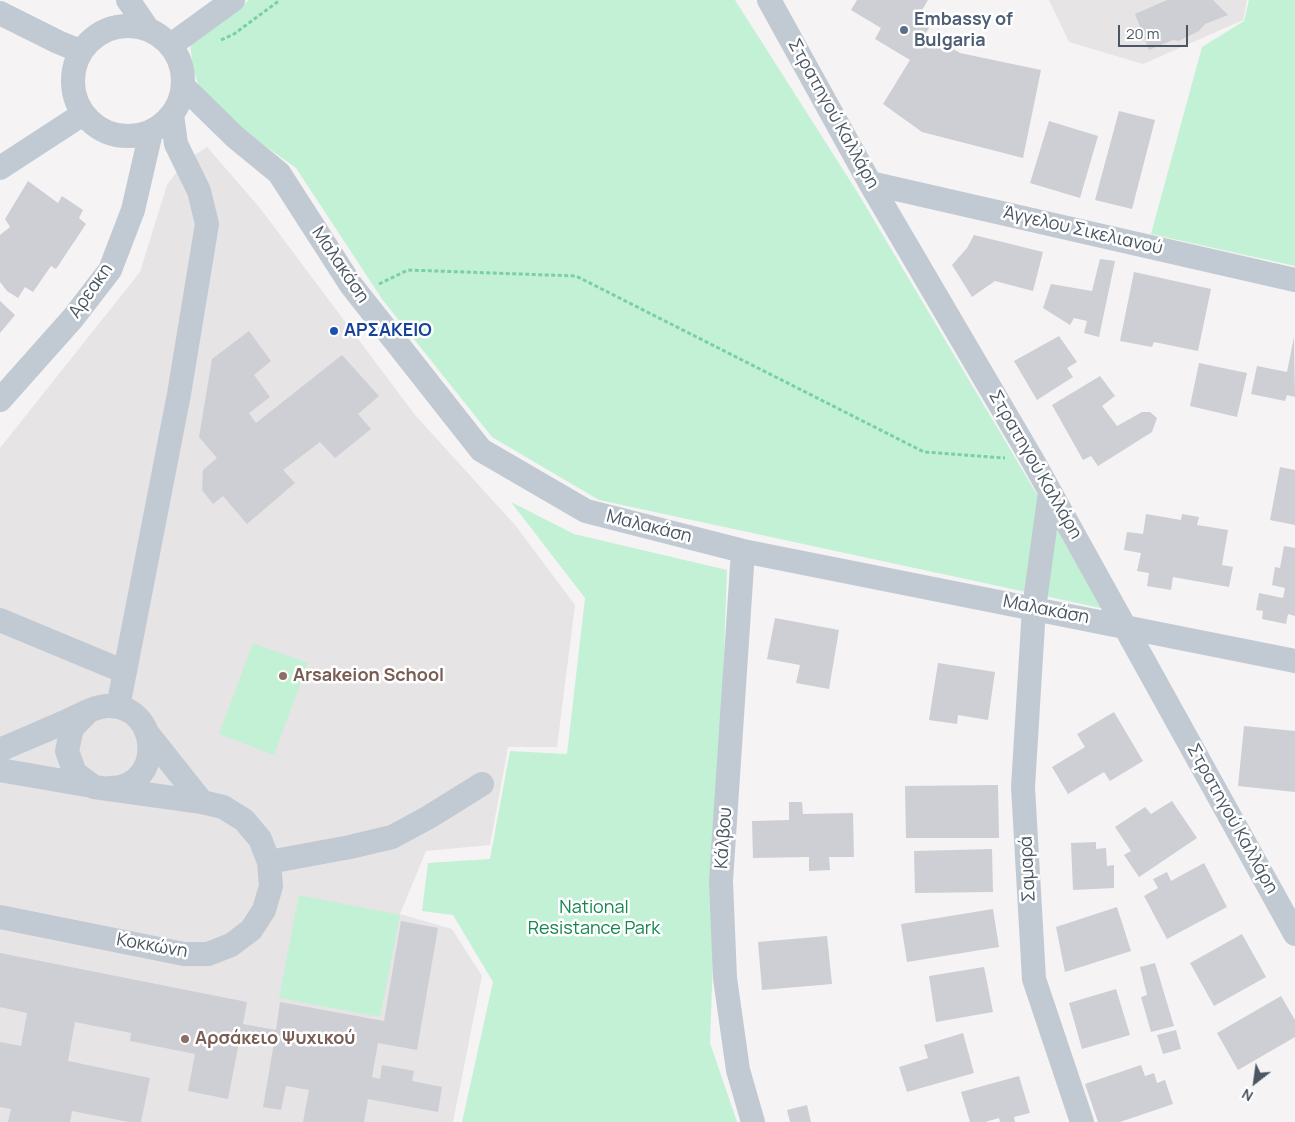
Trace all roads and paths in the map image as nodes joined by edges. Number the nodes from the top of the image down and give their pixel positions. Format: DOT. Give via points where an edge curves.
graph roads {
  1 [pos="128,0"];
  2 [pos="233,0"];
  3 [pos="769,0"];
  4 [pos="0,13"];
  5 [pos="148,29"];
  6 [pos="170,45"];
  7 [pos="80,51"];
  8 [pos="183,86"];
  9 [pos="83,114"];
  10 [pos="172,115"];
  11 [pos="151,132"];
  12 [pos="0,168"];
  13 [pos="870,183"];
  14 [pos="1295,280"];
  15 [pos="359,294"];
  16 [pos="0,400"];
  17 [pos="1033,460"];
  18 [pos="1050,492"];
  19 [pos="743,551"];
  20 [pos="1034,608"];
  21 [pos="0,620"];
  22 [pos="1127,628"];
  23 [pos="1295,661"];
  24 [pos="126,672"];
  25 [pos="118,707"];
  26 [pos="88,712"];
  27 [pos="148,734"];
  28 [pos="0,750"];
  29 [pos="0,770"];
  30 [pos="482,784"];
  31 [pos="98,788"];
  32 [pos="202,802"];
  33 [pos="269,862"];
  34 [pos="0,917"];
  35 [pos="1295,934"];
  36 [pos="753,1122"];
  37 [pos="1082,1122"];
  1 -- 5 [label="street"];
  2 -- 6 [label="street"];
  3 -- 13 [label="street, Στρατηγού Καλλάρη"];
  4 -- 7 [label="street"];
  5 -- 6 [label="street"];
  5 -- 7 [label="street" via="129,25 110,28 93,37"];
  6 -- 8 [label="street" via="181,65"];
  7 -- 9 [label="street" via="72,72 73,94"];
  8 -- 10 [label="street" via="180,101"];
  8 -- 15 [label="street, Μαλακάση" via="235,137 279,173"];
  9 -- 11 [label="street" via="96,127 114,135"];
  9 -- 12 [label="street"];
  10 -- 11 [label="street"];
  10 -- 24 [label="street" via="176,144 199,191 207,224 179,394"];
  11 -- 16 [label="street, Αρεακη" via="133,210 110,270 73,318"];
  13 -- 14 [label="street, Άγγελου Σικελιανού"];
  13 -- 17 [label="street, Στρατηγού Καλλάρη"];
  15 -- 17 [label="path" via="408,270 576,276 924,452"];
  15 -- 19 [label="street, Μαλακάση" via="481,450 586,511"];
  17 -- 18 [label="street, Στρατηγού Καλλάρη"];
  18 -- 20 [label="street, Σαμαρά"];
  18 -- 22 [label="street, Στρατηγού Καλλάρη"];
  19 -- 20 [label="street, Μαλακάση"];
  19 -- 36 [label="street, Κάλβου" via="721,881 725,978 738,1070"];
  20 -- 22 [label="street, Μαλακάση"];
  20 -- 37 [label="street, Σαμαρά" via="1023,788 1034,979"];
  21 -- 24 [label="street"];
  22 -- 23 [label="street, Μαλακάση"];
  22 -- 35 [label="street, Στρατηγού Καλλάρη"];
  24 -- 25 [label="street"];
  25 -- 26 [label="street"];
  25 -- 27 [label="street" via="142,722"];
  26 -- 28 [label="street"];
  26 -- 31 [label="street" via="72,728 67,751 75,773"];
  27 -- 31 [label="street" via="150,751 145,768 134,781 118,788"];
  27 -- 32 [label="street"];
  29 -- 31 [label="street, Κοκκώνη"];
  30 -- 33 [label="street" via="392,837"];
  31 -- 32 [label="street, Κοκκώνη"];
  32 -- 33 [label="street, Κοκκώνη" via="223,807 244,820 260,839"];
  33 -- 34 [label="street, Κοκκώνη" via="271,886 264,910 251,930 231,945 208,954 184,954"];
}
